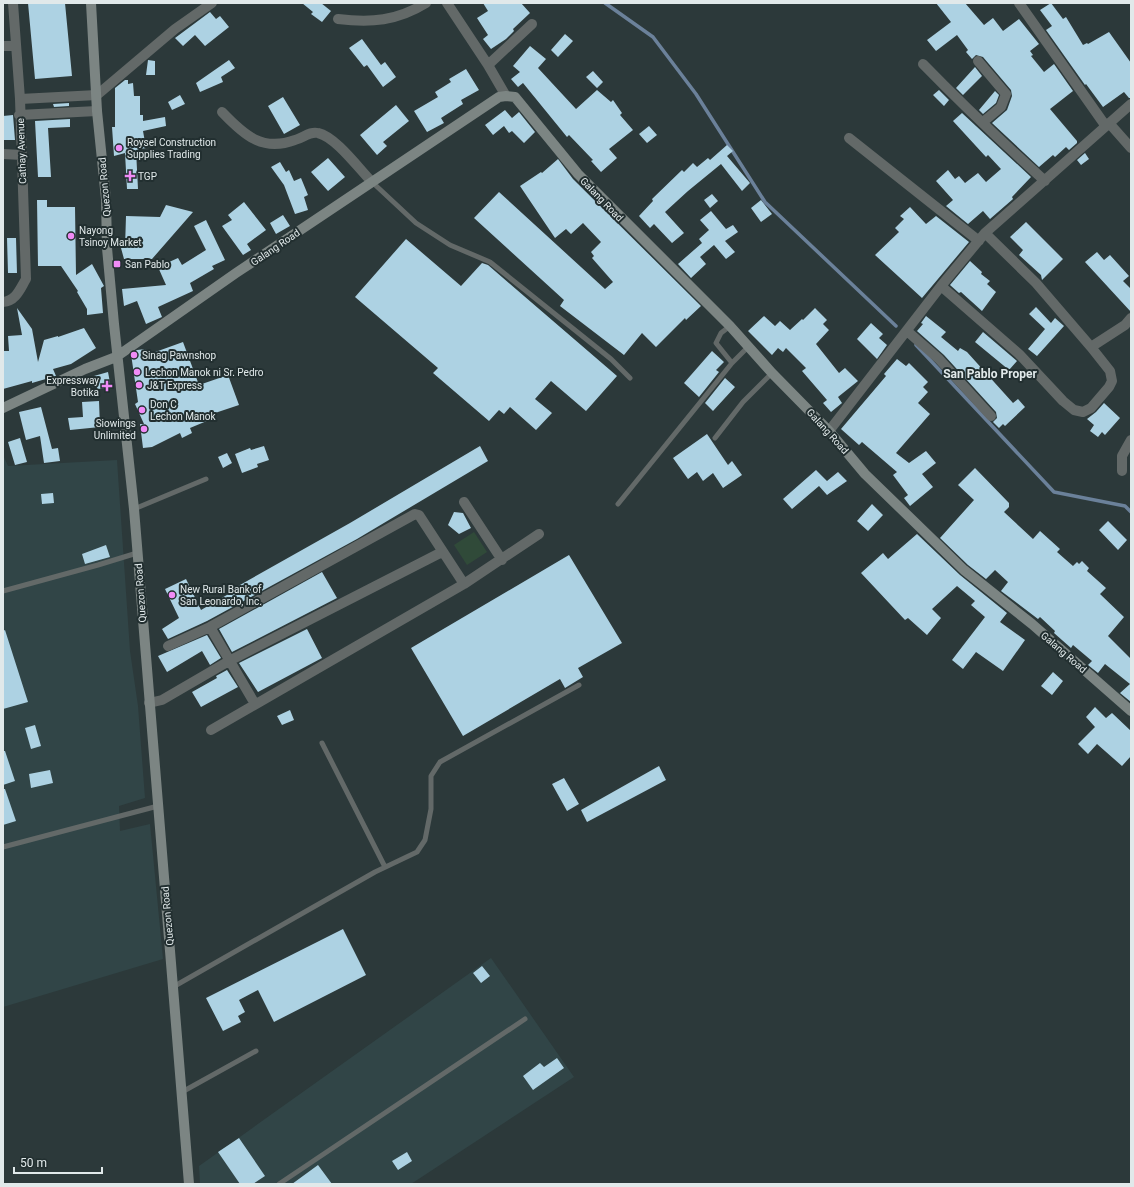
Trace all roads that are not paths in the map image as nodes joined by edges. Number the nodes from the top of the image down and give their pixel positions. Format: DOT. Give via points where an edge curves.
graph roads {
  1 [pos="13,3"];
  2 [pos="91,3"];
  3 [pos="212,3"];
  4 [pos="426,3"];
  5 [pos="447,3"];
  6 [pos="1019,3"];
  7 [pos="338,19"];
  8 [pos="532,24"];
  9 [pos="3,46"];
  10 [pos="16,46"];
  11 [pos="978,61"];
  12 [pos="923,64"];
  13 [pos="488,65"];
  14 [pos="97,95"];
  15 [pos="506,96"];
  16 [pos="20,99"];
  17 [pos="1131,104"];
  18 [pos="97,111"];
  19 [pos="222,112"];
  20 [pos="20,115"];
  21 [pos="983,122"];
  22 [pos="1107,124"];
  23 [pos="849,138"];
  24 [pos="1131,148"];
  25 [pos="3,154"];
  26 [pos="22,155"];
  27 [pos="1045,181"];
  28 [pos="372,182"];
  29 [pos="982,237"];
  30 [pos="941,286"];
  31 [pos="3,302"];
  32 [pos="1131,318"];
  33 [pos="730,326"];
  34 [pos="907,331"];
  35 [pos="748,347"];
  36 [pos="1092,347"];
  37 [pos="116,357"];
  38 [pos="732,363"];
  39 [pos="772,373"];
  40 [pos="630,378"];
  41 [pos="3,408"];
  42 [pos="991,416"];
  43 [pos="829,431"];
  44 [pos="715,438"];
  45 [pos="1131,440"];
  46 [pos="1122,471"];
  47 [pos="206,479"];
  48 [pos="464,502"];
  49 [pos="618,504"];
  50 [pos="134,509"];
  51 [pos="539,534"];
  52 [pos="442,552"];
  53 [pos="137,553"];
  54 [pos="502,560"];
  55 [pos="464,584"];
  56 [pos="3,591"];
  57 [pos="210,627"];
  58 [pos="168,646"];
  59 [pos="229,661"];
  60 [pos="579,685"];
  61 [pos="149,703"];
  62 [pos="255,704"];
  63 [pos="1131,711"];
  64 [pos="211,730"];
  65 [pos="322,743"];
  66 [pos="158,806"];
  67 [pos="3,847"];
  68 [pos="386,867"];
  69 [pos="173,987"];
  70 [pos="525,1019"];
  71 [pos="256,1051"];
  72 [pos="182,1092"];
  73 [pos="189,1184"];
  74 [pos="279,1184"];
  1 -- 10 [label="street, Cathay Avenue"];
  2 -- 14 [label="street, Quezon Road"];
  3 -- 14 [label="street" via="175,29"];
  4 -- 7 [label="street" via="390,19 364,22"];
  5 -- 13 [label="street"];
  6 -- 22 [label="street"];
  8 -- 13 [label="street"];
  9 -- 10 [label="street"];
  10 -- 16 [label="street, Cathay Avenue"];
  11 -- 21 [label="street" via="1006,94 1001,107"];
  12 -- 21 [label="street"];
  13 -- 15 [label="street"];
  14 -- 16 [label="street"];
  14 -- 18 [label="street, Quezon Road"];
  15 -- 28 [label="street, Galang Road" via="499,97"];
  15 -- 33 [label="street, Galang Road" via="515,97 578,174"];
  16 -- 20 [label="street, Cathay Avenue"];
  17 -- 22 [label="street"];
  18 -- 20 [label="street"];
  18 -- 37 [label="street, Quezon Road" via="106,199 107,248"];
  19 -- 28 [label="street" via="243,133 265,144 279,145 318,133 328,138"];
  20 -- 26 [label="street, Cathay Avenue"];
  21 -- 27 [label="street"];
  22 -- 24 [label="street"];
  22 -- 27 [label="street"];
  23 -- 29 [label="street"];
  25 -- 26 [label="street"];
  26 -- 31 [label="street, Cathay Avenue" via="26,279 16,296"];
  27 -- 29 [label="street"];
  28 -- 37 [label="street, Galang Road"];
  28 -- 40 [label="lane" via="416,223 450,245 490,262 611,359"];
  29 -- 30 [label="street"];
  29 -- 36 [label="street" via="1036,283"];
  30 -- 34 [label="street"];
  30 -- 36 [label="street" via="1019,354 1063,401 1079,412 1091,408 1112,381 1110,371"];
  32 -- 36 [label="street"];
  33 -- 35 [label="street, Galang Road"];
  33 -- 38 [label="lane" via="721,333 716,343"];
  34 -- 42 [label="street" via="939,359"];
  34 -- 43 [label="street"];
  35 -- 38 [label="lane"];
  35 -- 39 [label="street, Galang Road"];
  37 -- 41 [label="street, Galang Road"];
  37 -- 50 [label="street, Quezon Road"];
  38 -- 49 [label="lane"];
  39 -- 43 [label="street, Galang Road"];
  39 -- 44 [label="lane" via="743,402"];
  43 -- 63 [label="street, Galang Road" via="865,474 964,570 1032,624"];
  45 -- 46 [label="street" via="1122,456"];
  47 -- 50 [label="lane"];
  48 -- 54 [label="street"];
  50 -- 53 [label="street, Quezon Road"];
  51 -- 54 [label="street"];
  52 -- 55 [label="street"];
  52 -- 57 [label="street" via="419,514 415,514"];
  52 -- 59 [label="street"];
  53 -- 56 [label="lane"];
  53 -- 61 [label="street, Quezon Road"];
  54 -- 55 [label="street"];
  55 -- 62 [label="street"];
  57 -- 58 [label="street"];
  57 -- 59 [label="street"];
  59 -- 61 [label="street" via="162,700"];
  59 -- 62 [label="street"];
  60 -- 68 [label="lane" via="440,762 431,776 431,809 425,840 417,852"];
  61 -- 66 [label="street, Quezon Road"];
  62 -- 64 [label="street"];
  65 -- 68 [label="lane"];
  66 -- 67 [label="lane"];
  66 -- 69 [label="street, Quezon Road"];
  68 -- 69 [label="lane"];
  69 -- 72 [label="street, Quezon Road"];
  70 -- 74 [label="lane"];
  71 -- 72 [label="lane"];
  72 -- 73 [label="street, Quezon Road"];
}
